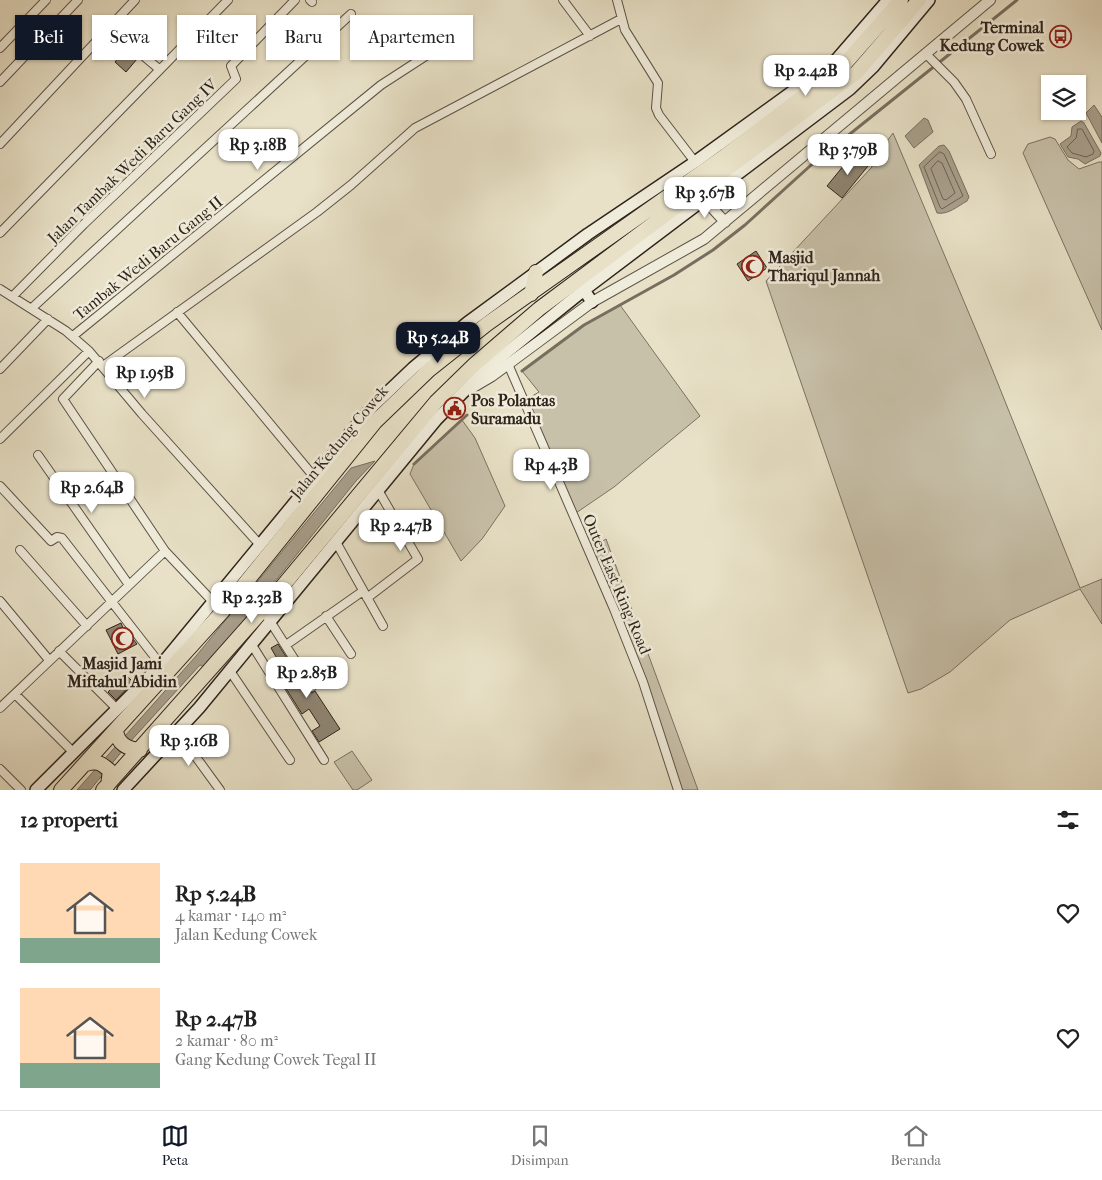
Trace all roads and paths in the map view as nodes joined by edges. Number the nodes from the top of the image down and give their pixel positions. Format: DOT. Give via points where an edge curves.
graph roads {
  1 [pos="46,0"];
  2 [pos="78,0"];
  3 [pos="135,0"];
  4 [pos="228,0"];
  5 [pos="295,0"];
  6 [pos="563,0"];
  7 [pos="617,0"];
  8 [pos="888,0"];
  9 [pos="901,0"];
  10 [pos="919,0"];
  11 [pos="929,0"];
  12 [pos="990,0"];
  13 [pos="351,14"];
  14 [pos="121,15"];
  15 [pos="621,19"];
  16 [pos="590,36"];
  17 [pos="92,45"];
  18 [pos="0,48"];
  19 [pos="929,57"];
  20 [pos="148,60"];
  21 [pos="419,60"];
  22 [pos="159,69"];
  23 [pos="0,82"];
  24 [pos="0,144"];
  25 [pos="991,154"];
  26 [pos="695,162"];
  27 [pos="704,199"];
  28 [pos="724,222"];
  29 [pos="0,233"];
  30 [pos="536,272"];
  31 [pos="0,289"];
  32 [pos="584,290"];
  33 [pos="531,294"];
  34 [pos="13,296"];
  35 [pos="592,302"];
  36 [pos="32,308"];
  37 [pos="177,312"];
  38 [pos="48,319"];
  39 [pos="73,336"];
  40 [pos="87,353"];
  41 [pos="101,364"];
  42 [pos="508,364"];
  43 [pos="0,368"];
  44 [pos="458,397"];
  45 [pos="0,439"];
  46 [pos="38,455"];
  47 [pos="394,464"];
  48 [pos="315,478"];
  49 [pos="0,486"];
  50 [pos="378,490"];
  51 [pos="336,542"];
  52 [pos="260,545"];
  53 [pos="20,550"];
  54 [pos="165,551"];
  55 [pos="129,585"];
  56 [pos="365,594"];
  57 [pos="0,601"];
  58 [pos="112,602"];
  59 [pos="217,606"];
  60 [pos="266,616"];
  61 [pos="326,616"];
  62 [pos="87,626"];
  63 [pos="383,626"];
  64 [pos="252,645"];
  65 [pos="286,645"];
  66 [pos="59,651"];
  67 [pos="351,654"];
  68 [pos="49,660"];
  69 [pos="161,665"];
  70 [pos="230,671"];
  71 [pos="312,687"];
  72 [pos="15,694"];
  73 [pos="0,708"];
  74 [pos="116,708"];
  75 [pos="177,730"];
  76 [pos="126,742"];
  77 [pos="73,752"];
  78 [pos="290,760"];
  79 [pos="324,760"];
  80 [pos="0,769"];
  81 [pos="101,774"];
  82 [pos="21,790"];
  83 [pos="36,790"];
  84 [pos="60,790"];
  85 [pos="123,790"];
  86 [pos="220,790"];
  87 [pos="678,790"];
  1 -- 18 [label="street"];
  2 -- 23 [label="street"];
  3 -- 14 [label="street"];
  4 -- 22 [label="street"];
  5 -- 34 [label="street, Jalan Tambak Wedi Baru Gang IV" via="230,66 236,79"];
  6 -- 16 [label="street"];
  7 -- 15 [label="street"];
  8 -- 26 [label="main road, Jalan Kedung Cowek" via="836,60"];
  9 -- 33 [label="highway, Jalan Kedung Cowek" via="843,66 722,158"];
  10 -- 47 [label="highway, Jalan Kedung Cowek" via="845,82 500,340 436,402"];
  11 -- 27 [label="main road, Jalan Kedung Cowek" via="862,77"];
  12 -- 19 [label="street"];
  13 -- 36 [label="street"];
  15 -- 16 [label="street"];
  15 -- 26 [label="street" via="658,83 658,115"];
  16 -- 37 [label="street" via="415,128 317,212"];
  17 -- 24 [label="street"];
  19 -- 25 [label="street" via="966,99"];
  19 -- 28 [label="street"];
  20 -- 22 [label="street"];
  21 -- 39 [label="street, Tambak Wedi Baru Gang II" via="381,84"];
  22 -- 29 [label="street"];
  26 -- 30 [label="main road, Jalan Kedung Cowek"];
  27 -- 28 [label="street"];
  27 -- 32 [label="main road, Jalan Kedung Cowek"];
  28 -- 35 [label="street" via="704,239"];
  30 -- 33 [label="highway"];
  30 -- 48 [label="main road, Jalan Kedung Cowek" via="413,368 374,405"];
  31 -- 34 [label="street"];
  32 -- 35 [label="main road"];
  32 -- 44 [label="main road, Jalan Kedung Cowek" via="506,350"];
  33 -- 59 [label="highway, Jalan Kedung Cowek" via="460,345 402,394"];
  34 -- 36 [label="street"];
  35 -- 42 [label="street"];
  36 -- 38 [label="street"];
  37 -- 41 [label="street"];
  37 -- 48 [label="street"];
  38 -- 39 [label="street"];
  38 -- 43 [label="street"];
  39 -- 40 [label="street"];
  40 -- 41 [label="street"];
  40 -- 45 [label="street"];
  41 -- 52 [label="street"];
  41 -- 54 [label="street" via="63,399"];
  42 -- 44 [label="street"];
  42 -- 87 [label="street, Outer East Ring Road" via="632,654"];
  44 -- 47 [label="main road, Jalan Kedung Cowek"];
  46 -- 55 [label="street"];
  47 -- 50 [label="main road, Jalan Kedung Cowek"];
  47 -- 60 [label="highway, Jalan Kedung Cowek" via="374,474"];
  48 -- 52 [label="main road, Jalan Kedung Cowek"];
  49 -- 58 [label="street" via="50,541 62,538"];
  50 -- 51 [label="main road, Jalan Kedung Cowek"];
  50 -- 56 [label="street" via="418,559"];
  51 -- 56 [label="street"];
  51 -- 60 [label="main road, Jalan Kedung Cowek"];
  52 -- 59 [label="main road, Jalan Kedung Cowek"];
  53 -- 62 [label="street"];
  54 -- 55 [label="street"];
  54 -- 59 [label="street"];
  55 -- 58 [label="street"];
  56 -- 61 [label="street"];
  56 -- 63 [label="street"];
  57 -- 68 [label="street"];
  58 -- 62 [label="street"];
  58 -- 69 [label="street"];
  59 -- 69 [label="main road, Jalan Kedung Cowek"];
  59 -- 76 [label="highway, Jalan Kedung Cowek"];
  60 -- 64 [label="main road, Jalan Kedung Cowek"];
  60 -- 65 [label="street"];
  60 -- 76 [label="highway, Jalan Kedung Cowek"];
  61 -- 65 [label="street"];
  61 -- 67 [label="street"];
  62 -- 66 [label="street"];
  64 -- 70 [label="main road, Jalan Kedung Cowek"];
  64 -- 79 [label="street"];
  65 -- 71 [label="street"];
  66 -- 68 [label="street"];
  66 -- 74 [label="street"];
  68 -- 72 [label="street"];
  69 -- 74 [label="main road, Jalan Kedung Cowek"];
  70 -- 75 [label="main road, Jalan Kedung Cowek"];
  70 -- 78 [label="street"];
  72 -- 73 [label="street"];
  72 -- 77 [label="street"];
  74 -- 77 [label="main road, Jalan Kedung Cowek"];
  75 -- 85 [label="main road, Jalan Kedung Cowek"];
  75 -- 86 [label="street"];
  76 -- 81 [label="highway, Jalan Kedung Cowek"];
  76 -- 81 [label="highway, Jalan Kedung Cowek"];
  77 -- 83 [label="main road, Jalan Kedung Cowek"];
  80 -- 82 [label="street"];
  81 -- 84 [label="highway, Jalan Kedung Cowek"];
}
